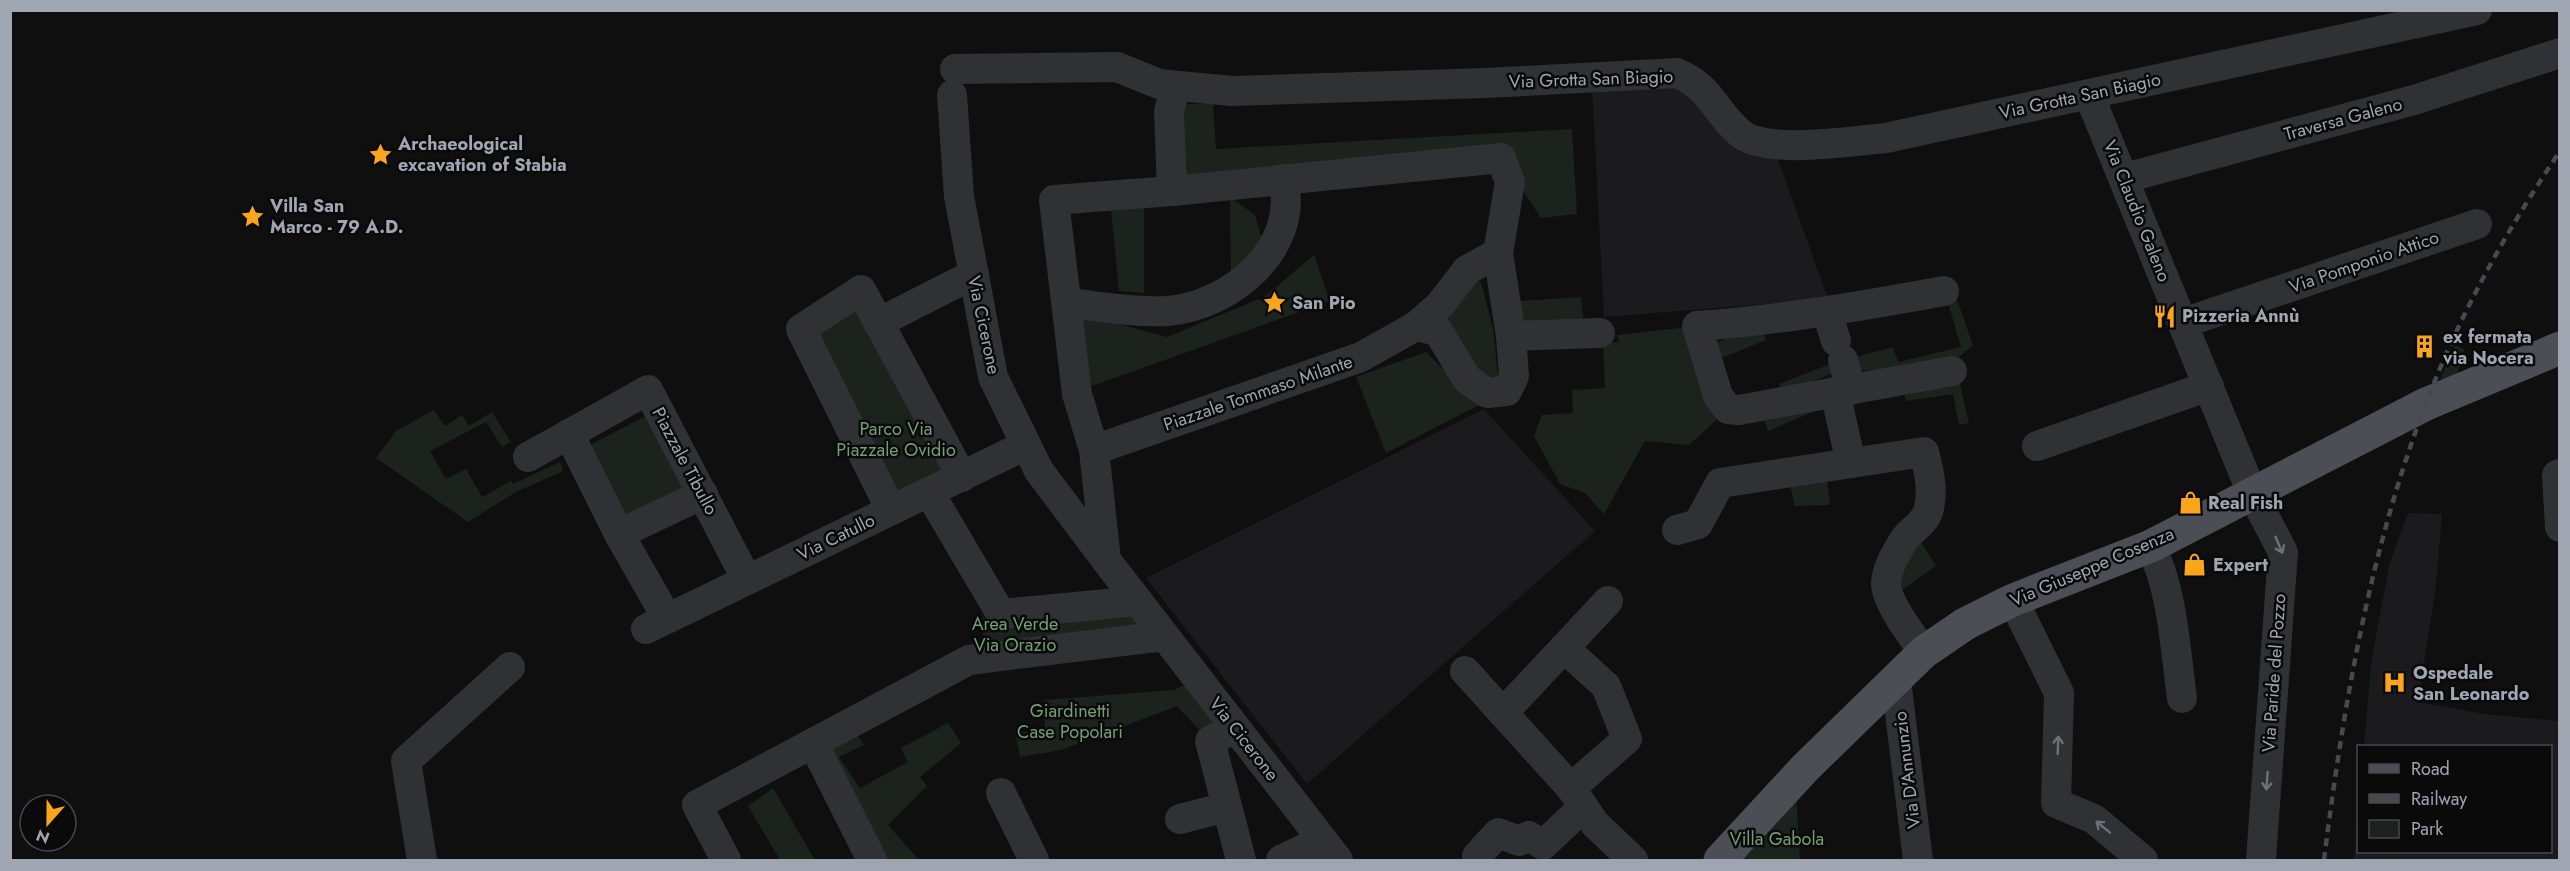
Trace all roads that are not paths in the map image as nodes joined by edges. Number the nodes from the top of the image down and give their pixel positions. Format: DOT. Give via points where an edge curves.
graph roads {
  1 [pos="2477,10"];
  2 [pos="2559,53"];
  3 [pos="954,82"];
  4 [pos="1176,87"];
  5 [pos="2089,95"];
  6 [pos="2125,178"];
  7 [pos="1283,179"];
  8 [pos="1172,191"];
  9 [pos="2477,224"];
  10 [pos="1498,253"];
  11 [pos="974,274"];
  12 [pos="1944,291"];
  13 [pos="1067,303"];
  14 [pos="1827,312"];
  15 [pos="878,323"];
  16 [pos="2184,323"];
  17 [pos="1416,326"];
  18 [pos="1600,333"];
  19 [pos="1511,336"];
  20 [pos="2559,348"];
  21 [pos="1952,372"];
  22 [pos="2209,386"];
  23 [pos="1843,391"];
  24 [pos="569,434"];
  25 [pos="1026,445"];
  26 [pos="2037,446"];
  27 [pos="1094,450"];
  28 [pos="528,457"];
  29 [pos="1851,463"];
  30 [pos="2559,474"];
  31 [pos="962,477"];
  32 [pos="929,492"];
  33 [pos="2252,493"];
  34 [pos="703,494"];
  35 [pos="891,510"];
  36 [pos="2559,527"];
  37 [pos="1677,530"];
  38 [pos="619,534"];
  39 [pos="2151,546"];
  40 [pos="1106,560"];
  41 [pos="747,580"];
  42 [pos="2013,600"];
  43 [pos="1138,601"];
  44 [pos="1608,601"];
  45 [pos="1164,636"];
  46 [pos="1564,648"];
  47 [pos="1924,652"];
  48 [pos="510,667"];
  49 [pos="1465,671"];
  50 [pos="1896,680"];
  51 [pos="2182,698"];
  52 [pos="1503,713"];
  53 [pos="1235,728"];
  54 [pos="813,743"];
  55 [pos="1001,793"];
  56 [pos="1577,797"];
  57 [pos="1227,807"];
  58 [pos="1180,819"];
  59 [pos="1330,850"];
  60 [pos="1477,856"];
  61 [pos="1628,859"];
  62 [pos="422,861"];
  63 [pos="726,861"];
  64 [pos="872,861"];
  65 [pos="1034,861"];
  66 [pos="1241,861"];
  67 [pos="1281,861"];
  68 [pos="1720,861"];
  69 [pos="1918,861"];
  70 [pos="2143,861"];
  71 [pos="2261,861"];
  1 -- 5 [label="street, Via Grotta San Biagio"];
  2 -- 6 [label="street, Traversa Galeno" via="2414,100"];
  3 -- 4 [label="street, Via Grotta San Biagio" via="1117,67"];
  3 -- 11 [label="street, Via Cicerone" via="959,196"];
  4 -- 5 [label="street, Via Grotta San Biagio" via="1231,91 1339,88 1677,73 1704,89 1741,135 1759,143 1802,145 1886,138"];
  4 -- 8 [label="street" via="1169,111"];
  5 -- 6 [label="street, Via Claudio Galeno"];
  6 -- 16 [label="street, Via Claudio Galeno"];
  7 -- 8 [label="street"];
  7 -- 10 [label="street" via="1501,158 1510,182"];
  7 -- 13 [label="street" via="1287,195 1282,223 1271,252 1250,277 1204,302 1168,311"];
  8 -- 13 [label="street" via="1054,200"];
  9 -- 16 [label="street, Via Pomponio Attico"];
  10 -- 17 [label="street, Piazzale Tommaso Milante" via="1467,270"];
  10 -- 19 [label="street"];
  11 -- 15 [label="street"];
  11 -- 25 [label="street, Via Cicerone" via="993,377"];
  12 -- 14 [label="street"];
  13 -- 27 [label="street" via="1077,394"];
  14 -- 23 [label="street" via="1839,351"];
  14 -- 23 [label="street" via="1697,326 1718,396 1728,409"];
  15 -- 31 [label="street"];
  15 -- 35 [label="street" via="861,290 801,329"];
  16 -- 22 [label="street, Via Claudio Galeno"];
  17 -- 19 [label="street" via="1438,331 1467,379 1487,393 1507,391 1514,376"];
  17 -- 27 [label="street, Piazzale Tommaso Milante" via="1361,357"];
  18 -- 19 [label="street"];
  20 -- 33 [label="main road, Via Giuseppe Cosenza" via="2426,404"];
  21 -- 23 [label="street"];
  22 -- 26 [label="street"];
  22 -- 33 [label="street, Via Claudio Galeno"];
  23 -- 29 [label="street"];
  24 -- 28 [label="street, Piazzale Tibullo"];
  24 -- 34 [label="street, Piazzale Tibullo" via="648,390"];
  24 -- 38 [label="street"];
  25 -- 31 [label="street, Via Catullo"];
  25 -- 40 [label="street, Via Cicerone" via="1039,471"];
  27 -- 40 [label="street"];
  29 -- 37 [label="street" via="1720,483 1698,524"];
  29 -- 47 [label="street" via="1924,452 1931,488 1928,511 1891,561 1886,583 1889,597"];
  30 -- 36 [label="street"];
  31 -- 32 [label="street, Via Catullo"];
  32 -- 35 [label="street, Via Catullo"];
  32 -- 43 [label="street" via="1001,614"];
  33 -- 39 [label="main road, Via Giuseppe Cosenza"];
  33 -- 71 [label="street, Via Paride del Pozzo, one-way" via="2283,552"];
  34 -- 38 [label="street"];
  34 -- 41 [label="street, Piazzale Tibullo"];
  35 -- 41 [label="street, Via Catullo"];
  38 -- 41 [label="street, Via Catullo" via="656,624"];
  39 -- 42 [label="main road, Via Giuseppe Cosenza"];
  39 -- 51 [label="street" via="2169,606"];
  40 -- 43 [label="street, Via Cicerone"];
  42 -- 47 [label="main road, Via Giuseppe Cosenza" via="1965,624"];
  70 -- 42 [label="street, one-way" via="2094,819 2056,803 2059,693"];
  43 -- 45 [label="street, Via Cicerone"];
  44 -- 46 [label="street"];
  45 -- 53 [label="street, Via Cicerone"];
  45 -- 54 [label="street" via="969,660"];
  46 -- 52 [label="street"];
  46 -- 56 [label="street" via="1606,686 1627,739"];
  47 -- 50 [label="main road, Via Giuseppe Cosenza"];
  48 -- 62 [label="street" via="406,761"];
  49 -- 52 [label="street"];
  50 -- 68 [label="main road, Via Giuseppe Cosenza" via="1805,768"];
  50 -- 69 [label="street, Via D'Annunzio"];
  52 -- 56 [label="street"];
  53 -- 57 [label="street" via="1210,741"];
  53 -- 59 [label="street, Via Cicerone"];
  54 -- 63 [label="street" via="697,805"];
  54 -- 64 [label="street"];
  55 -- 65 [label="street"];
  56 -- 60 [label="street" via="1543,845 1529,836 1519,841 1498,833"];
  56 -- 61 [label="street" via="1595,824"];
  57 -- 58 [label="street"];
  57 -- 66 [label="street"];
  59 -- 67 [label="street"];
}
